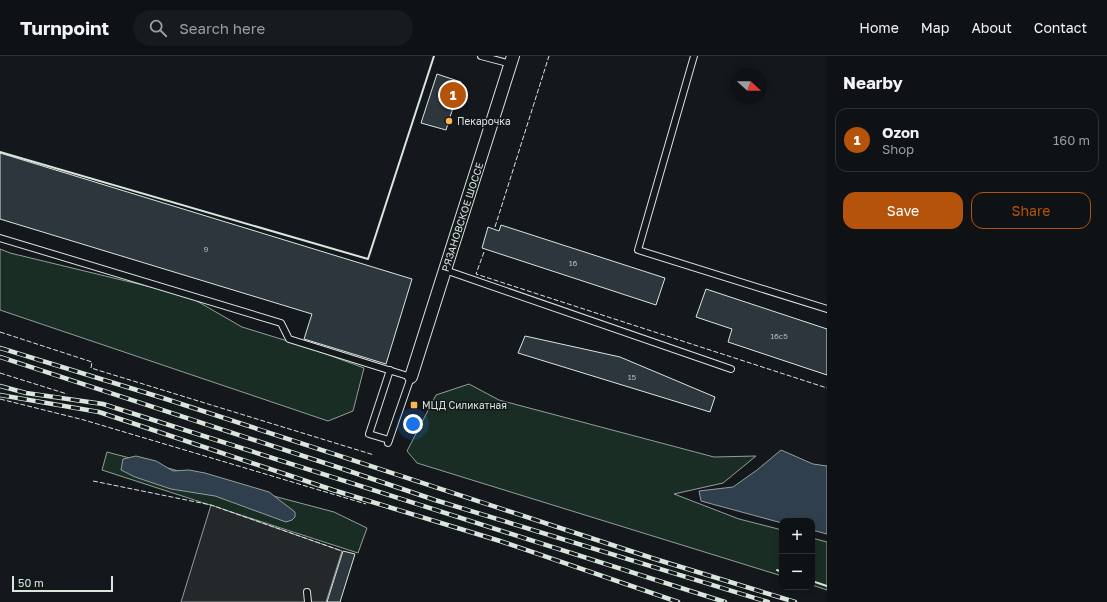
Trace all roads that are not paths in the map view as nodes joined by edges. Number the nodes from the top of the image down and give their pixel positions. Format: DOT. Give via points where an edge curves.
graph roads {
  1 [pos="481,56"];
  2 [pos="694,56"];
  3 [pos="512,60"];
  4 [pos="0,238"];
  5 [pos="445,270"];
  6 [pos="827,309"];
  7 [pos="730,369"];
  8 [pos="390,370"];
  9 [pos="411,377"];
  10 [pos="307,592"];
  11 [pos="308,602"];
  1 -- 3 [label="lane"];
  2 -- 6 [label="lane" via="638,250"];
  3 -- 5 [label="street, РЯЗАНОВСКОЕ ШОССЕ"];
  4 -- 8 [label="lane" via="281,323 289,339"];
  5 -- 7 [label="lane"];
  5 -- 9 [label="street, РЯЗАНОВСКОЕ ШОССЕ"];
  8 -- 9 [label="lane"];
  8 -- 9 [label="lane" via="369,434 389,442"];
  10 -- 11 [label="lane"];
}
